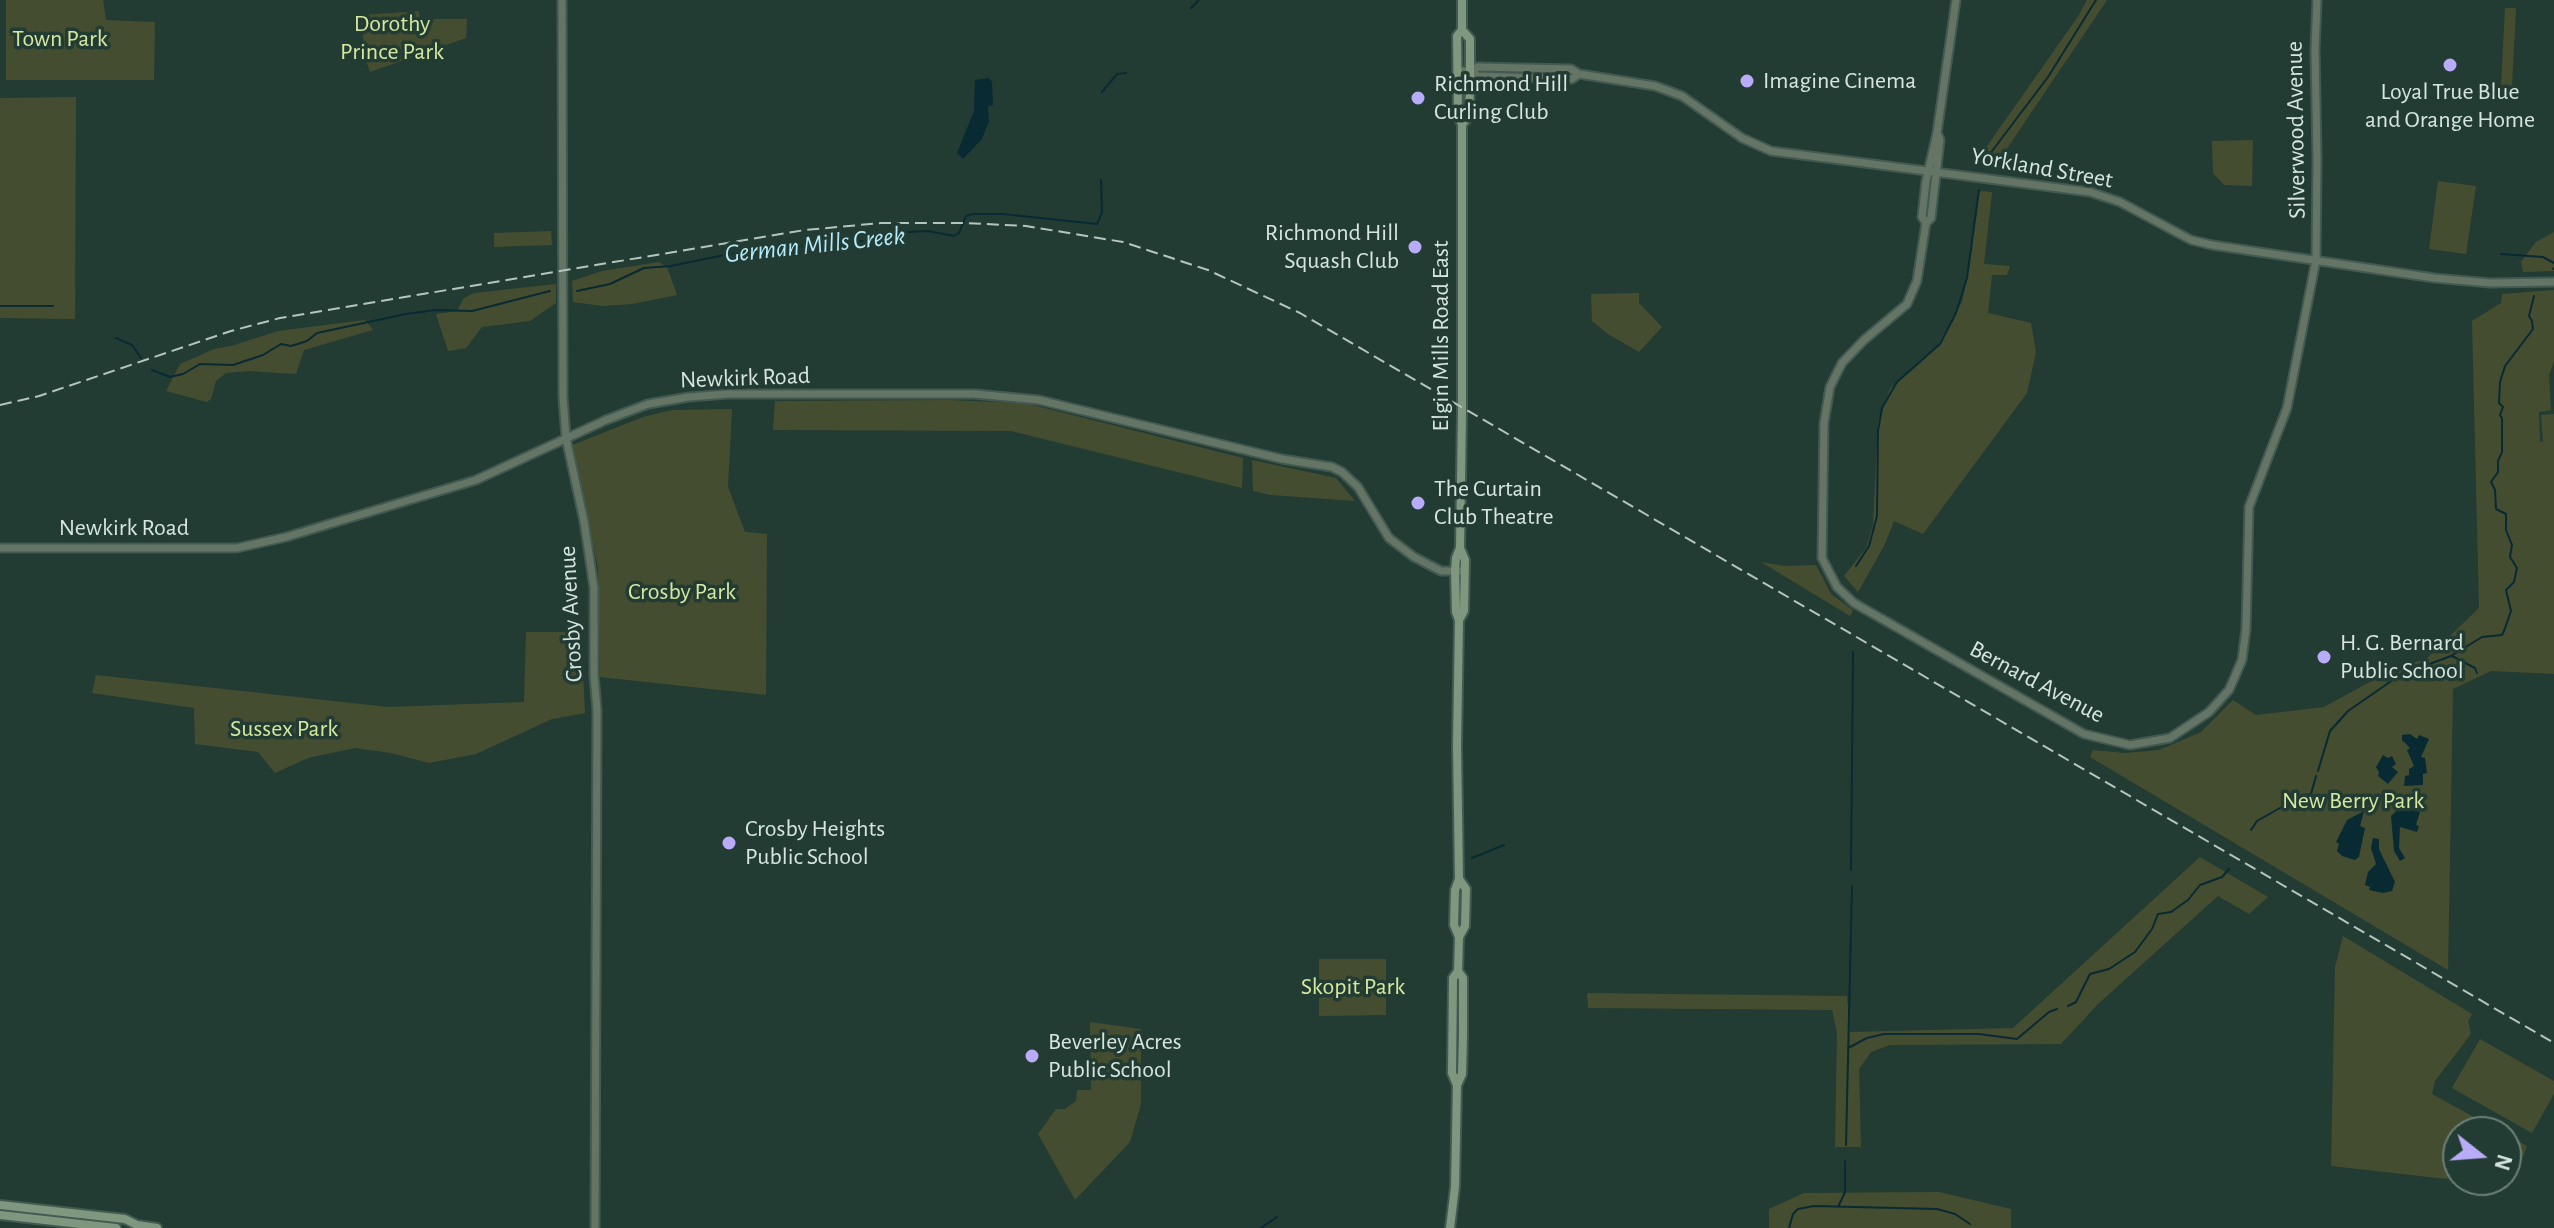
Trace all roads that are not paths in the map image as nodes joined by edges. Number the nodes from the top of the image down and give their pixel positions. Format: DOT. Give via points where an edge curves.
graph roads {
  1 [pos="562,0"];
  2 [pos="1462,0"];
  3 [pos="1956,0"];
  4 [pos="2317,0"];
  5 [pos="1462,30"];
  6 [pos="1457,71"];
  7 [pos="1470,71"];
  8 [pos="1462,124"];
  9 [pos="1932,171"];
  10 [pos="2316,260"];
  11 [pos="2554,282"];
  12 [pos="566,438"];
  13 [pos="0,548"];
  14 [pos="1460,570"];
  15 [pos="0,1205"];
  16 [pos="0,1215"];
  17 [pos="137,1225"];
  18 [pos="116,1228"];
  19 [pos="127,1228"];
  20 [pos="157,1228"];
  21 [pos="595,1228"];
  22 [pos="1450,1228"];
  1 -- 12 [label="street, Crosby Avenue"];
  2 -- 5 [label="main road, Elgin Mills Road East"];
  3 -- 9 [label="street, Bernard Avenue"];
  4 -- 10 [label="street, Silverwood Avenue"];
  5 -- 6 [label="main road, Elgin Mills Road East" via="1457,36"];
  5 -- 7 [label="main road, Elgin Mills Road East" via="1470,38"];
  6 -- 7 [label="street, Yorkland Street"];
  6 -- 8 [label="main road, Elgin Mills Road East"];
  7 -- 8 [label="main road, Elgin Mills Road East" via="1469,117"];
  7 -- 9 [label="street, Yorkland Street" via="1478,76 1572,79 1579,74 1655,86 1682,96 1742,138 1771,151"];
  8 -- 14 [label="main road, Elgin Mills Road East" via="1456,558"];
  9 -- 10 [label="street, Yorkland Street" via="2090,192 2191,240"];
  9 -- 10 [label="street, Bernard Avenue" via="1917,281 1907,304 1842,363 1830,387 1824,423 1822,558 1837,587 1854,603 2084,734 2130,745 2170,738 2199,719 2229,690 2242,660 2249,507 2287,408"];
  10 -- 11 [label="street, Yorkland Street" via="2462,280"];
  12 -- 13 [label="street, Newkirk Road" via="477,480 237,548"];
  12 -- 14 [label="street, Newkirk Road" via="648,404 727,394 975,394 1039,400 1332,467 1358,487 1389,538 1441,571"];
  12 -- 21 [label="street, Crosby Avenue" via="594,588"];
  14 -- 22 [label="main road, Elgin Mills Road East" via="1464,611 1459,620 1459,879 1454,925 1459,937 1452,1035 1457,1085"];
  15 -- 17 [label="main road" via="125,1219"];
  16 -- 18 [label="main road"];
  17 -- 19 [label="main road"];
  17 -- 20 [label="main road"];
}
